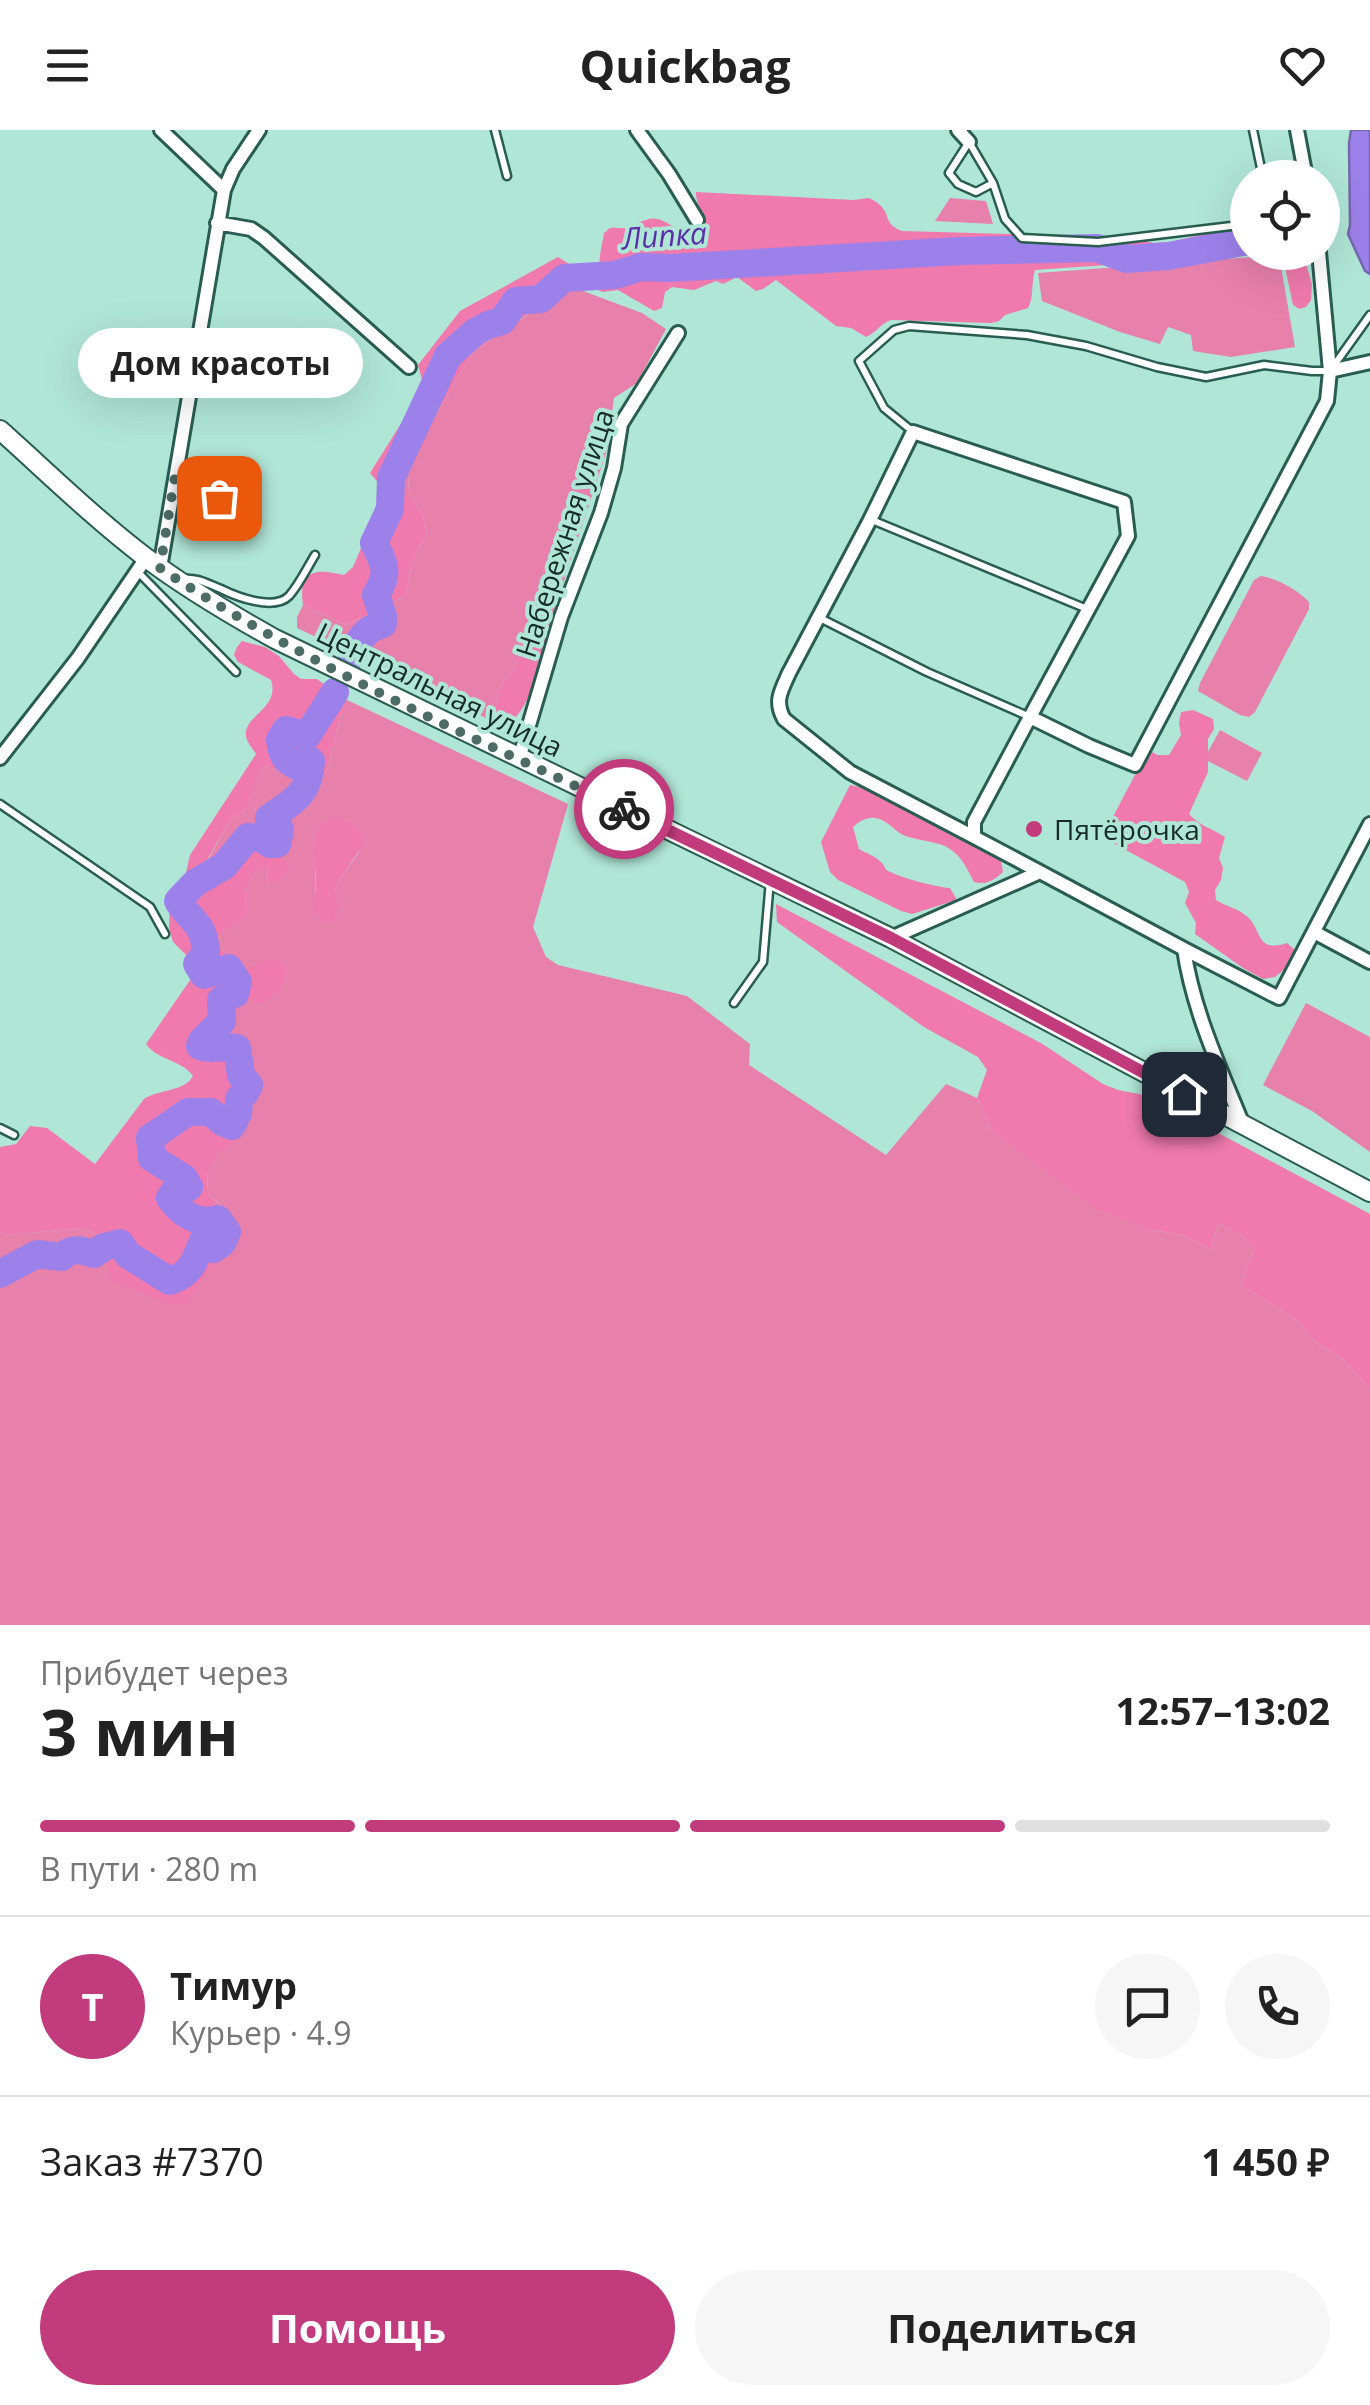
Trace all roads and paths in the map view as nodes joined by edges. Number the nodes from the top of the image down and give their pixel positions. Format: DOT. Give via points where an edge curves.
graph roads {
  1 [pos="160,130"];
  2 [pos="258,130"];
  3 [pos="495,130"];
  4 [pos="958,130"];
  5 [pos="1253,130"];
  6 [pos="1297,130"];
  7 [pos="639,131"];
  8 [pos="969,142"];
  9 [pos="1259,160"];
  10 [pos="1303,160"];
  11 [pos="507,176"];
  12 [pos="993,183"];
  13 [pos="224,190"];
  14 [pos="696,220"];
  15 [pos="217,223"];
  16 [pos="1230,226"];
  17 [pos="1321,270"];
  18 [pos="1370,315"];
  19 [pos="678,332"];
  20 [pos="1370,362"];
  21 [pos="409,368"];
  22 [pos="1330,371"];
  23 [pos="0,430"];
  24 [pos="913,432"];
  25 [pos="175,476"];
  26 [pos="870,520"];
  27 [pos="199,524"];
  28 [pos="314,555"];
  29 [pos="148,566"];
  30 [pos="177,580"];
  31 [pos="1088,609"];
  32 [pos="818,617"];
  33 [pos="236,672"];
  34 [pos="1030,718"];
  35 [pos="0,758"];
  36 [pos="519,759"];
  37 [pos="0,804"];
  38 [pos="1370,824"];
  39 [pos="974,837"];
  40 [pos="1040,872"];
  41 [pos="770,879"];
  42 [pos="1314,932"];
  43 [pos="165,934"];
  44 [pos="891,938"];
  45 [pos="1184,949"];
  46 [pos="1370,962"];
  47 [pos="734,1003"];
  48 [pos="1243,1126"];
  49 [pos="0,1128"];
  50 [pos="14,1136"];
  51 [pos="1370,1192"];
  1 -- 13 [label="street"];
  2 -- 13 [label="street"];
  3 -- 11 [label="lane"];
  4 -- 8 [label="street"];
  5 -- 9 [label="lane"];
  6 -- 10 [label="street"];
  7 -- 14 [label="street"];
  8 -- 12 [label="lane"];
  8 -- 12 [label="lane" via="949,173 976,192"];
  12 -- 16 [label="lane" via="1006,219 1022,238 1098,242"];
  13 -- 15 [label="street"];
  15 -- 21 [label="street" via="264,238"];
  15 -- 25 [label="street"];
  17 -- 22 [label="street"];
  18 -- 22 [label="lane"];
  19 -- 36 [label="street, Набережная улица" via="621,424 601,512"];
  20 -- 22 [label="street"];
  22 -- 24 [label="lane" via="1264,366 1206,377 1028,335 909,326 894,330 859,361 884,408"];
  22 -- 34 [label="street" via="1326,401 1135,765"];
  23 -- 29 [label="main road, Центральная улица"];
  24 -- 26 [label="street"];
  24 -- 31 [label="street" via="1124,502 1128,536"];
  25 -- 27 [label="lane" via="195,480 219,498"];
  25 -- 29 [label="street"];
  26 -- 31 [label="lane"];
  26 -- 32 [label="street"];
  28 -- 30 [label="lane" via="278,602 190,577"];
  29 -- 30 [label="main road, Центральная улица"];
  29 -- 33 [label="lane"];
  29 -- 35 [label="street"];
  30 -- 36 [label="main road, Центральная улица" via="275,639"];
  31 -- 34 [label="street"];
  32 -- 34 [label="lane"];
  32 -- 39 [label="street" via="778,700 784,719 850,772"];
  34 -- 39 [label="street" via="974,822"];
  36 -- 41 [label="main road, Центральная улица"];
  37 -- 43 [label="lane" via="150,907"];
  38 -- 42 [label="street"];
  39 -- 40 [label="street"];
  40 -- 44 [label="street"];
  40 -- 45 [label="street"];
  41 -- 44 [label="main road, Центральная улица"];
  41 -- 47 [label="lane" via="763,962"];
  42 -- 45 [label="street" via="1278,998"];
  42 -- 46 [label="street"];
  44 -- 48 [label="main road, Центральная улица"];
  45 -- 48 [label="street" via="1207,1035"];
  48 -- 51 [label="main road, Центральная улица"];
  49 -- 50 [label="lane"];
}
